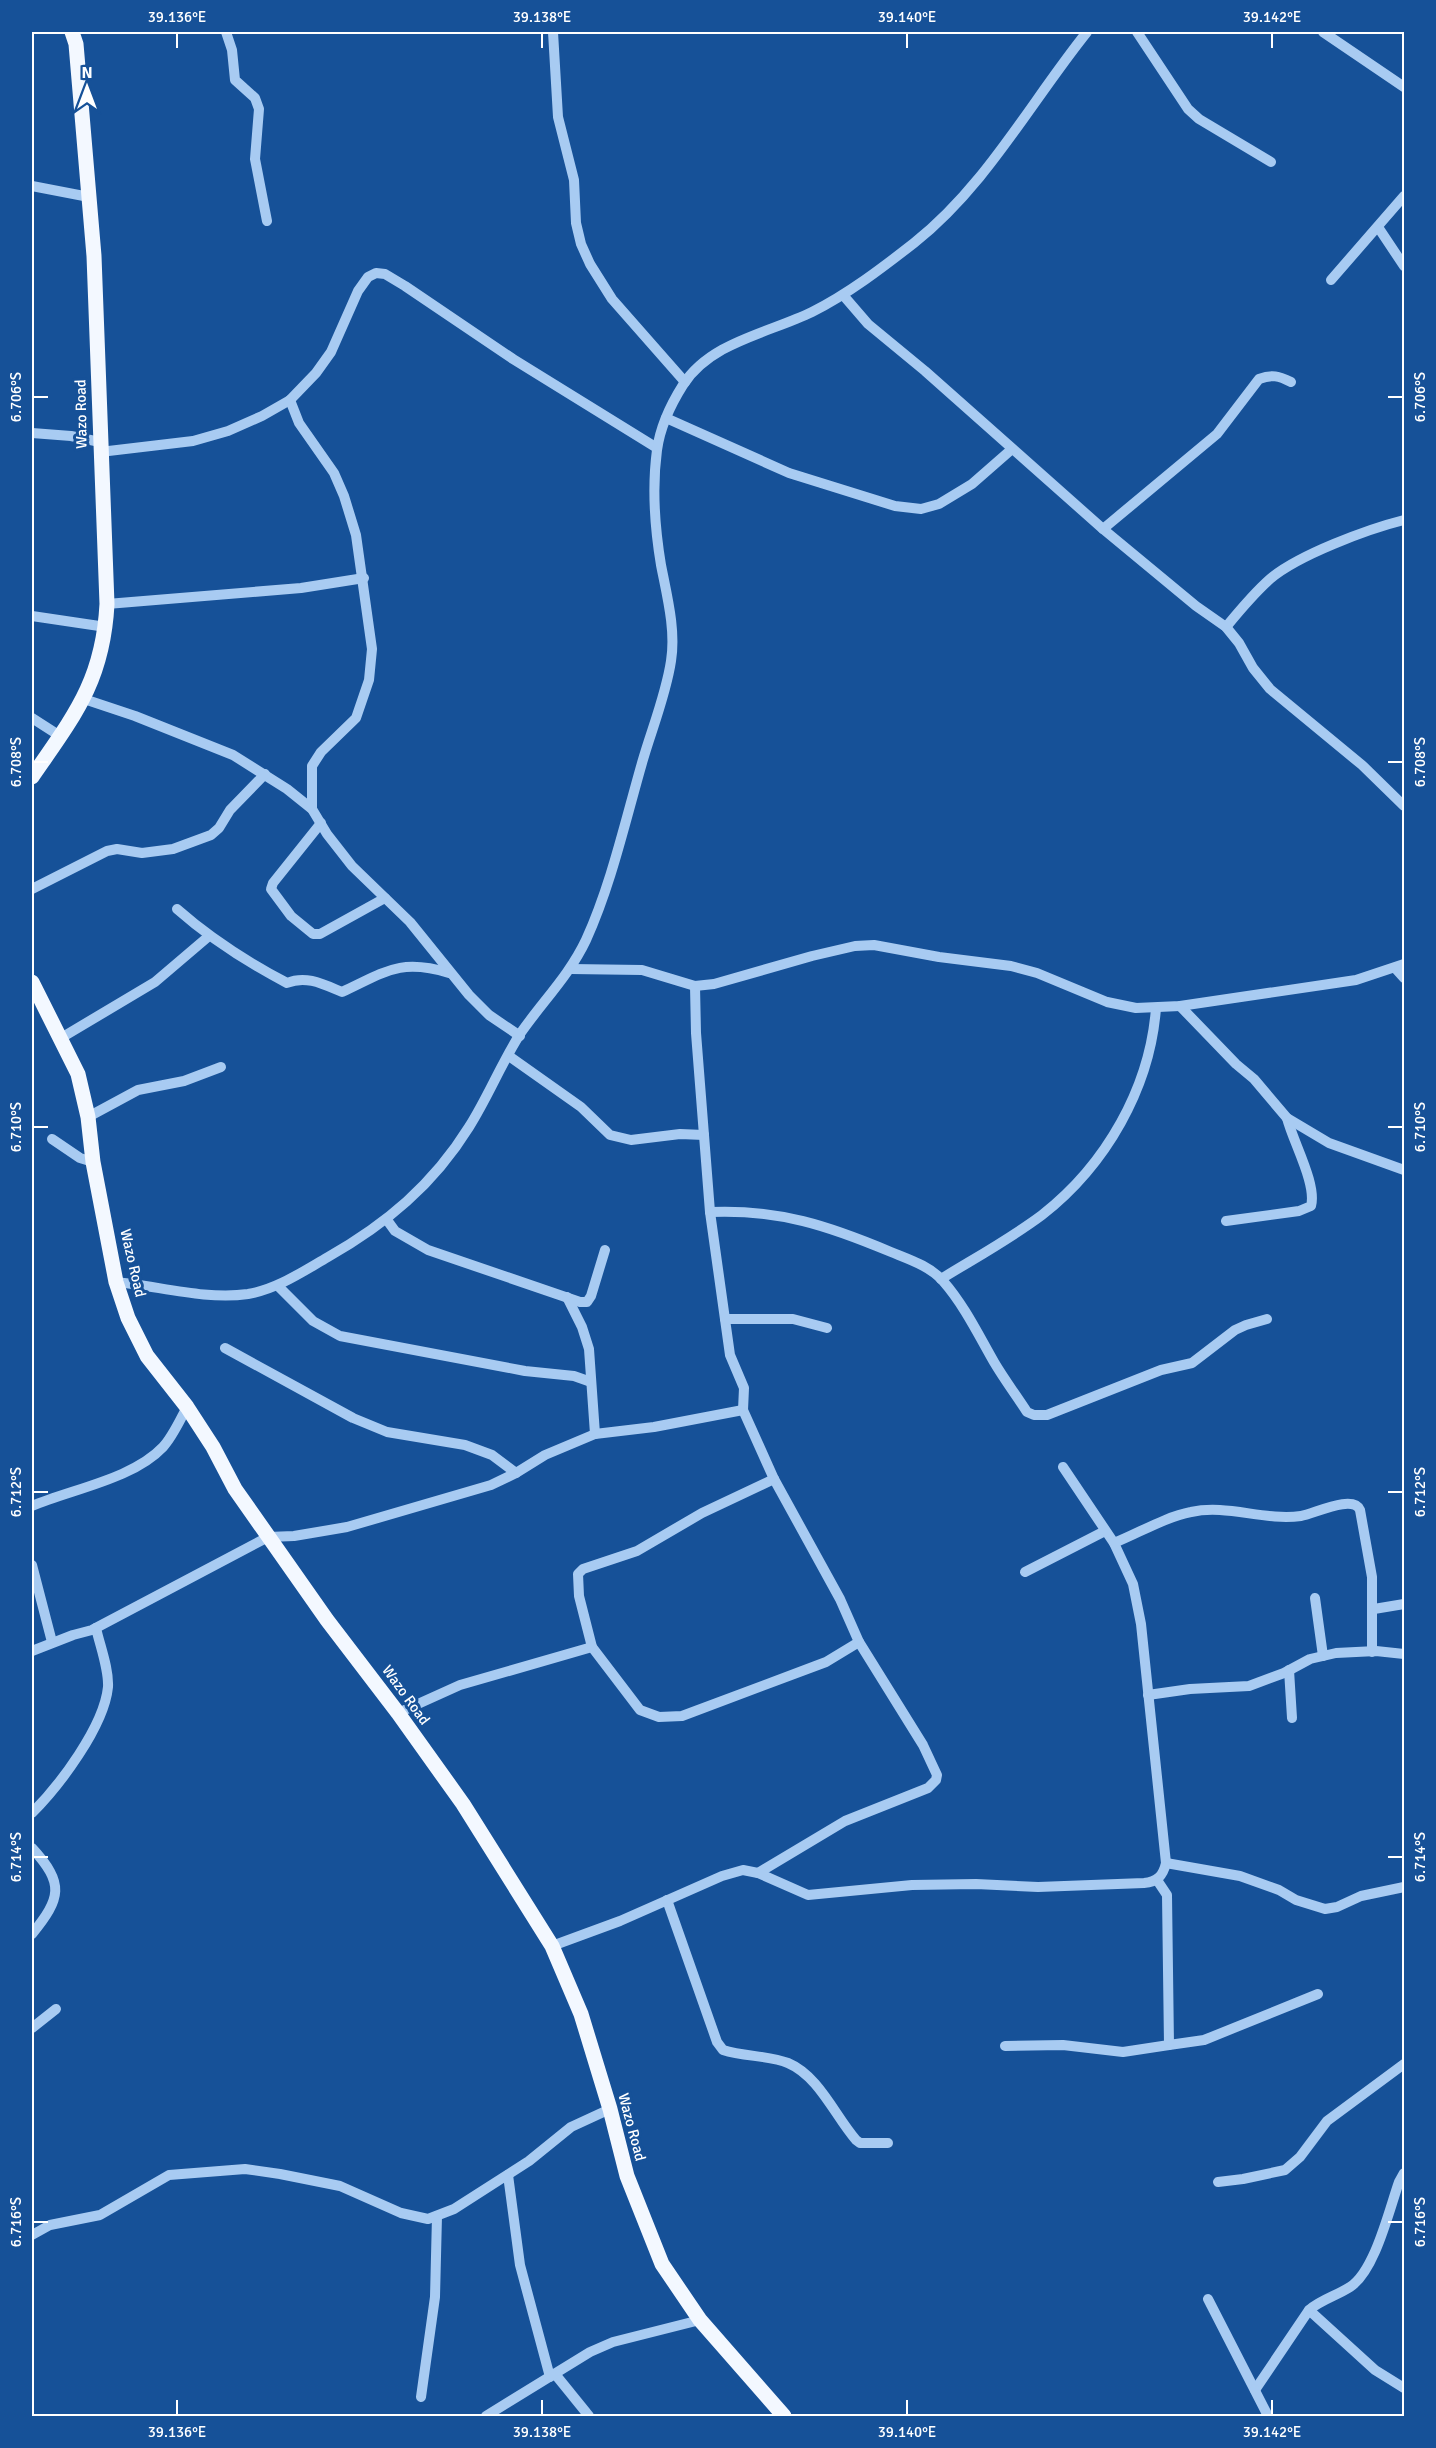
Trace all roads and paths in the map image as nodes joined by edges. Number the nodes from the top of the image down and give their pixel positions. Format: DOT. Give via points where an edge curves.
graph roads {
  1 [pos="72,32"];
  2 [pos="226,32"];
  3 [pos="553,32"];
  4 [pos="1087,32"];
  5 [pos="1137,32"];
  6 [pos="1323,32"];
  7 [pos="1404,87"];
  8 [pos="1271,162"];
  9 [pos="32,186"];
  10 [pos="1404,196"];
  11 [pos="89,197"];
  12 [pos="267,221"];
  13 [pos="1378,227"];
  14 [pos="1404,266"];
  15 [pos="1331,280"];
  16 [pos="843,295"];
  17 [pos="685,382"];
  18 [pos="1291,382"];
  19 [pos="290,400"];
  20 [pos="666,418"];
  21 [pos="32,433"];
  22 [pos="100,447"];
  23 [pos="657,448"];
  24 [pos="1012,449"];
  25 [pos="1404,520"];
  26 [pos="1103,529"];
  27 [pos="363,578"];
  28 [pos="107,604"];
  29 [pos="32,616"];
  30 [pos="106,627"];
  31 [pos="1226,627"];
  32 [pos="84,699"];
  33 [pos="32,718"];
  34 [pos="60,736"];
  35 [pos="266,774"];
  36 [pos="32,777"];
  37 [pos="1404,806"];
  38 [pos="312,809"];
  39 [pos="321,823"];
  40 [pos="32,889"];
  41 [pos="385,898"];
  42 [pos="177,909"];
  43 [pos="209,936"];
  44 [pos="1400,966"];
  45 [pos="571,969"];
  46 [pos="449,973"];
  47 [pos="1404,978"];
  48 [pos="32,982"];
  49 [pos="695,986"];
  50 [pos="1180,1006"];
  51 [pos="1156,1008"];
  52 [pos="520,1036"];
  53 [pos="61,1038"];
  54 [pos="509,1056"];
  55 [pos="221,1067"];
  56 [pos="88,1117"];
  57 [pos="1287,1118"];
  58 [pos="704,1135"];
  59 [pos="52,1139"];
  60 [pos="93,1162"];
  61 [pos="1404,1170"];
  62 [pos="710,1212"];
  63 [pos="387,1220"];
  64 [pos="1226,1221"];
  65 [pos="605,1250"];
  66 [pos="941,1279"];
  67 [pos="116,1282"];
  68 [pos="278,1286"];
  69 [pos="567,1297"];
  70 [pos="725,1319"];
  71 [pos="1267,1319"];
  72 [pos="827,1328"];
  73 [pos="225,1348"];
  74 [pos="591,1382"];
  75 [pos="187,1407"];
  76 [pos="744,1410"];
  77 [pos="595,1434"];
  78 [pos="1062,1467"];
  79 [pos="516,1473"];
  80 [pos="774,1479"];
  81 [pos="32,1506"];
  82 [pos="1104,1531"];
  83 [pos="268,1537"];
  84 [pos="1114,1544"];
  85 [pos="32,1565"];
  86 [pos="1025,1572"];
  87 [pos="1315,1598"];
  88 [pos="1404,1604"];
  89 [pos="1374,1609"];
  90 [pos="96,1628"];
  91 [pos="52,1642"];
  92 [pos="859,1642"];
  93 [pos="592,1647"];
  94 [pos="32,1651"];
  95 [pos="1372,1652"];
  96 [pos="1404,1654"];
  97 [pos="1323,1656"];
  98 [pos="1289,1670"];
  99 [pos="1148,1695"];
  100 [pos="398,1713"];
  101 [pos="1292,1718"];
  102 [pos="32,1813"];
  103 [pos="32,1848"];
  104 [pos="1166,1863"];
  105 [pos="758,1873"];
  106 [pos="1156,1880"];
  107 [pos="1404,1887"];
  108 [pos="667,1900"];
  109 [pos="32,1934"];
  110 [pos="552,1946"];
  111 [pos="1318,1994"];
  112 [pos="56,2009"];
  113 [pos="32,2028"];
  114 [pos="1169,2044"];
  115 [pos="1005,2046"];
  116 [pos="1404,2064"];
  117 [pos="610,2109"];
  118 [pos="888,2143"];
  119 [pos="1404,2173"];
  120 [pos="508,2175"];
  121 [pos="1218,2182"];
  122 [pos="437,2216"];
  123 [pos="32,2235"];
  124 [pos="1208,2299"];
  125 [pos="1309,2310"];
  126 [pos="700,2320"];
  127 [pos="553,2375"];
  128 [pos="1404,2388"];
  129 [pos="1255,2390"];
  130 [pos="421,2397"];
  131 [pos="486,2416"];
  132 [pos="589,2416"];
  133 [pos="784,2416"];
  134 [pos="1268,2416"];
  1 -- 11 [label="main road, Wazo Road"];
  2 -- 12 [label="street" via="235,80 255,98 259,109 255,159"];
  3 -- 17 [label="street" via="558,117 574,180 581,244 612,300"];
  4 -- 16 [label="street" via="957,205"];
  5 -- 8 [label="street" via="1188,109"];
  6 -- 7 [label="street"];
  9 -- 11 [label="street"];
  10 -- 13 [label="street"];
  11 -- 22 [label="main road, Wazo Road"];
  13 -- 14 [label="street"];
  13 -- 15 [label="street"];
  16 -- 17 [label="street" via="728,347 701,364"];
  16 -- 24 [label="street" via="868,324"];
  17 -- 20 [label="street"];
  18 -- 26 [label="street" via="1278,375 1259,380 1217,434"];
  19 -- 22 [label="street" via="228,431 193,441"];
  19 -- 23 [label="street" via="331,352 368,277 385,274"];
  19 -- 27 [label="street" via="299,423 334,473 344,496"];
  20 -- 23 [label="street"];
  20 -- 24 [label="street" via="789,472 895,506 921,509 939,504 972,484"];
  21 -- 22 [label="street" via="71,436"];
  22 -- 28 [label="main road, Wazo Road"];
  23 -- 45 [label="street" via="656,498 660,558 669,607 671,662 604,891"];
  24 -- 26 [label="street"];
  25 -- 31 [label="street" via="1297,561 1247,600"];
  26 -- 31 [label="street"];
  27 -- 28 [label="street" via="301,588"];
  27 -- 38 [label="street" via="372,649 369,680 356,718 312,766"];
  28 -- 30 [label="main road, Wazo Road"];
  29 -- 30 [label="street"];
  30 -- 32 [label="main road, Wazo Road" via="100,657"];
  31 -- 37 [label="street" via="1270,689 1362,765"];
  32 -- 34 [label="main road, Wazo Road"];
  32 -- 35 [label="street" via="233,755"];
  33 -- 34 [label="street"];
  34 -- 36 [label="main road, Wazo Road"];
  35 -- 38 [label="street"];
  35 -- 40 [label="street" via="238,801 212,836 173,849 142,853 107,851"];
  38 -- 39 [label="street"];
  39 -- 41 [label="street" via="352,866"];
  39 -- 41 [label="street" via="271,889 291,916 313,934 320,934"];
  41 -- 46 [label="street" via="410,922"];
  42 -- 43 [label="street"];
  43 -- 46 [label="street" via="287,983 298,978 342,992 397,967 428,967"];
  43 -- 53 [label="street" via="155,982"];
  44 -- 47 [label="street"];
  44 -- 50 [label="street" via="1356,980"];
  45 -- 49 [label="street" via="642,970"];
  45 -- 52 [label="street"];
  46 -- 52 [label="street" via="489,1015"];
  48 -- 53 [label="main road, Wazo Road"];
  49 -- 51 [label="street" via="855,946 874,945 1011,966 1107,1002"];
  49 -- 58 [label="street"];
  50 -- 51 [label="street"];
  50 -- 57 [label="street" via="1254,1079"];
  51 -- 66 [label="street" via="1154,1038 1145,1073 1124,1116 1088,1168 1066,1195 1042,1215"];
  52 -- 54 [label="street"];
  53 -- 56 [label="main road, Wazo Road" via="78,1074"];
  54 -- 58 [label="street" via="580,1107 610,1135 630,1140"];
  54 -- 63 [label="street" via="468,1130 420,1191"];
  55 -- 56 [label="street" via="184,1081 138,1090"];
  56 -- 60 [label="main road, Wazo Road"];
  57 -- 61 [label="street" via="1329,1143"];
  57 -- 64 [label="street" via="1306,1168 1311,1206"];
  58 -- 62 [label="street"];
  59 -- 60 [label="street"];
  60 -- 67 [label="main road, Wazo Road"];
  62 -- 66 [label="street" via="745,1210 798,1218 850,1234 920,1264"];
  62 -- 70 [label="street"];
  63 -- 68 [label="street"];
  63 -- 69 [label="street" via="395,1231 428,1250"];
  65 -- 69 [label="street" via="587,1302"];
  66 -- 71 [label="street" via="1027,1412 1034,1415 1047,1414 1161,1370 1192,1363 1235,1330"];
  67 -- 68 [label="street" via="208,1294 247,1294"];
  67 -- 75 [label="main road, Wazo Road" via="147,1356"];
  68 -- 74 [label="street" via="313,1321 340,1336"];
  69 -- 74 [label="street" via="590,1349"];
  70 -- 72 [label="street" via="793,1319"];
  70 -- 76 [label="street" via="730,1355 744,1388"];
  73 -- 79 [label="street" via="353,1418 387,1432 465,1445 492,1455"];
  74 -- 77 [label="street"];
  75 -- 81 [label="street" via="165,1445 152,1457 129,1470"];
  75 -- 83 [label="main road, Wazo Road"];
  76 -- 77 [label="street"];
  76 -- 80 [label="street"];
  77 -- 79 [label="street" via="545,1455"];
  78 -- 82 [label="street"];
  79 -- 83 [label="street" via="475,1490 347,1527"];
  80 -- 92 [label="street" via="840,1599"];
  80 -- 93 [label="street" via="702,1513 637,1551 583,1569 578,1574 579,1596"];
  82 -- 84 [label="street"];
  82 -- 86 [label="street"];
  83 -- 90 [label="street"];
  83 -- 100 [label="main road, Wazo Road"];
  84 -- 89 [label="street" via="1191,1512 1300,1516 1348,1503 1356,1505 1372,1577"];
  84 -- 99 [label="street" via="1133,1584"];
  85 -- 91 [label="street"];
  87 -- 97 [label="street"];
  88 -- 89 [label="street"];
  89 -- 95 [label="street"];
  90 -- 91 [label="street"];
  90 -- 102 [label="street" via="108,1685 97,1724"];
  91 -- 94 [label="street"];
  92 -- 93 [label="street" via="826,1662 682,1716 659,1717 640,1710"];
  92 -- 105 [label="street" via="923,1745 936,1780 928,1788 845,1821"];
  93 -- 100 [label="street" via="460,1685"];
  95 -- 96 [label="street"];
  95 -- 97 [label="street"];
  97 -- 98 [label="street"];
  98 -- 99 [label="street" via="1249,1686"];
  98 -- 101 [label="street"];
  99 -- 104 [label="street"];
  100 -- 110 [label="main road, Wazo Road" via="463,1804"];
  103 -- 109 [label="street" via="51,1872 56,1887 56,1895"];
  104 -- 106 [label="street"];
  104 -- 107 [label="street" via="1240,1875 1325,1909"];
  105 -- 106 [label="street" via="808,1895 912,1885 1038,1887"];
  105 -- 108 [label="street" via="743,1870 722,1876"];
  106 -- 114 [label="street" via="1167,1895"];
  108 -- 110 [label="street"];
  108 -- 118 [label="street" via="723,2050 788,2063 829,2101 856,2140"];
  110 -- 117 [label="main road, Wazo Road" via="581,2014"];
  111 -- 114 [label="street" via="1204,2040"];
  112 -- 113 [label="street"];
  114 -- 115 [label="street" via="1124,2052 1063,2045"];
  116 -- 121 [label="street" via="1327,2121 1285,2170"];
  117 -- 120 [label="street" via="571,2127"];
  117 -- 126 [label="main road, Wazo Road" via="627,2176 662,2264"];
  119 -- 125 [label="street" via="1360,2279"];
  120 -- 122 [label="street"];
  120 -- 127 [label="street" via="520,2265"];
  122 -- 123 [label="street" via="418,2218 340,2186 245,2169 169,2175 100,2214 50,2225"];
  122 -- 130 [label="street" via="435,2297"];
  124 -- 129 [label="street"];
  125 -- 128 [label="street" via="1368,2364"];
  125 -- 129 [label="street"];
  126 -- 127 [label="street" via="613,2342"];
  126 -- 133 [label="main road, Wazo Road"];
  127 -- 131 [label="street"];
  127 -- 132 [label="street"];
  129 -- 134 [label="street"];
}
